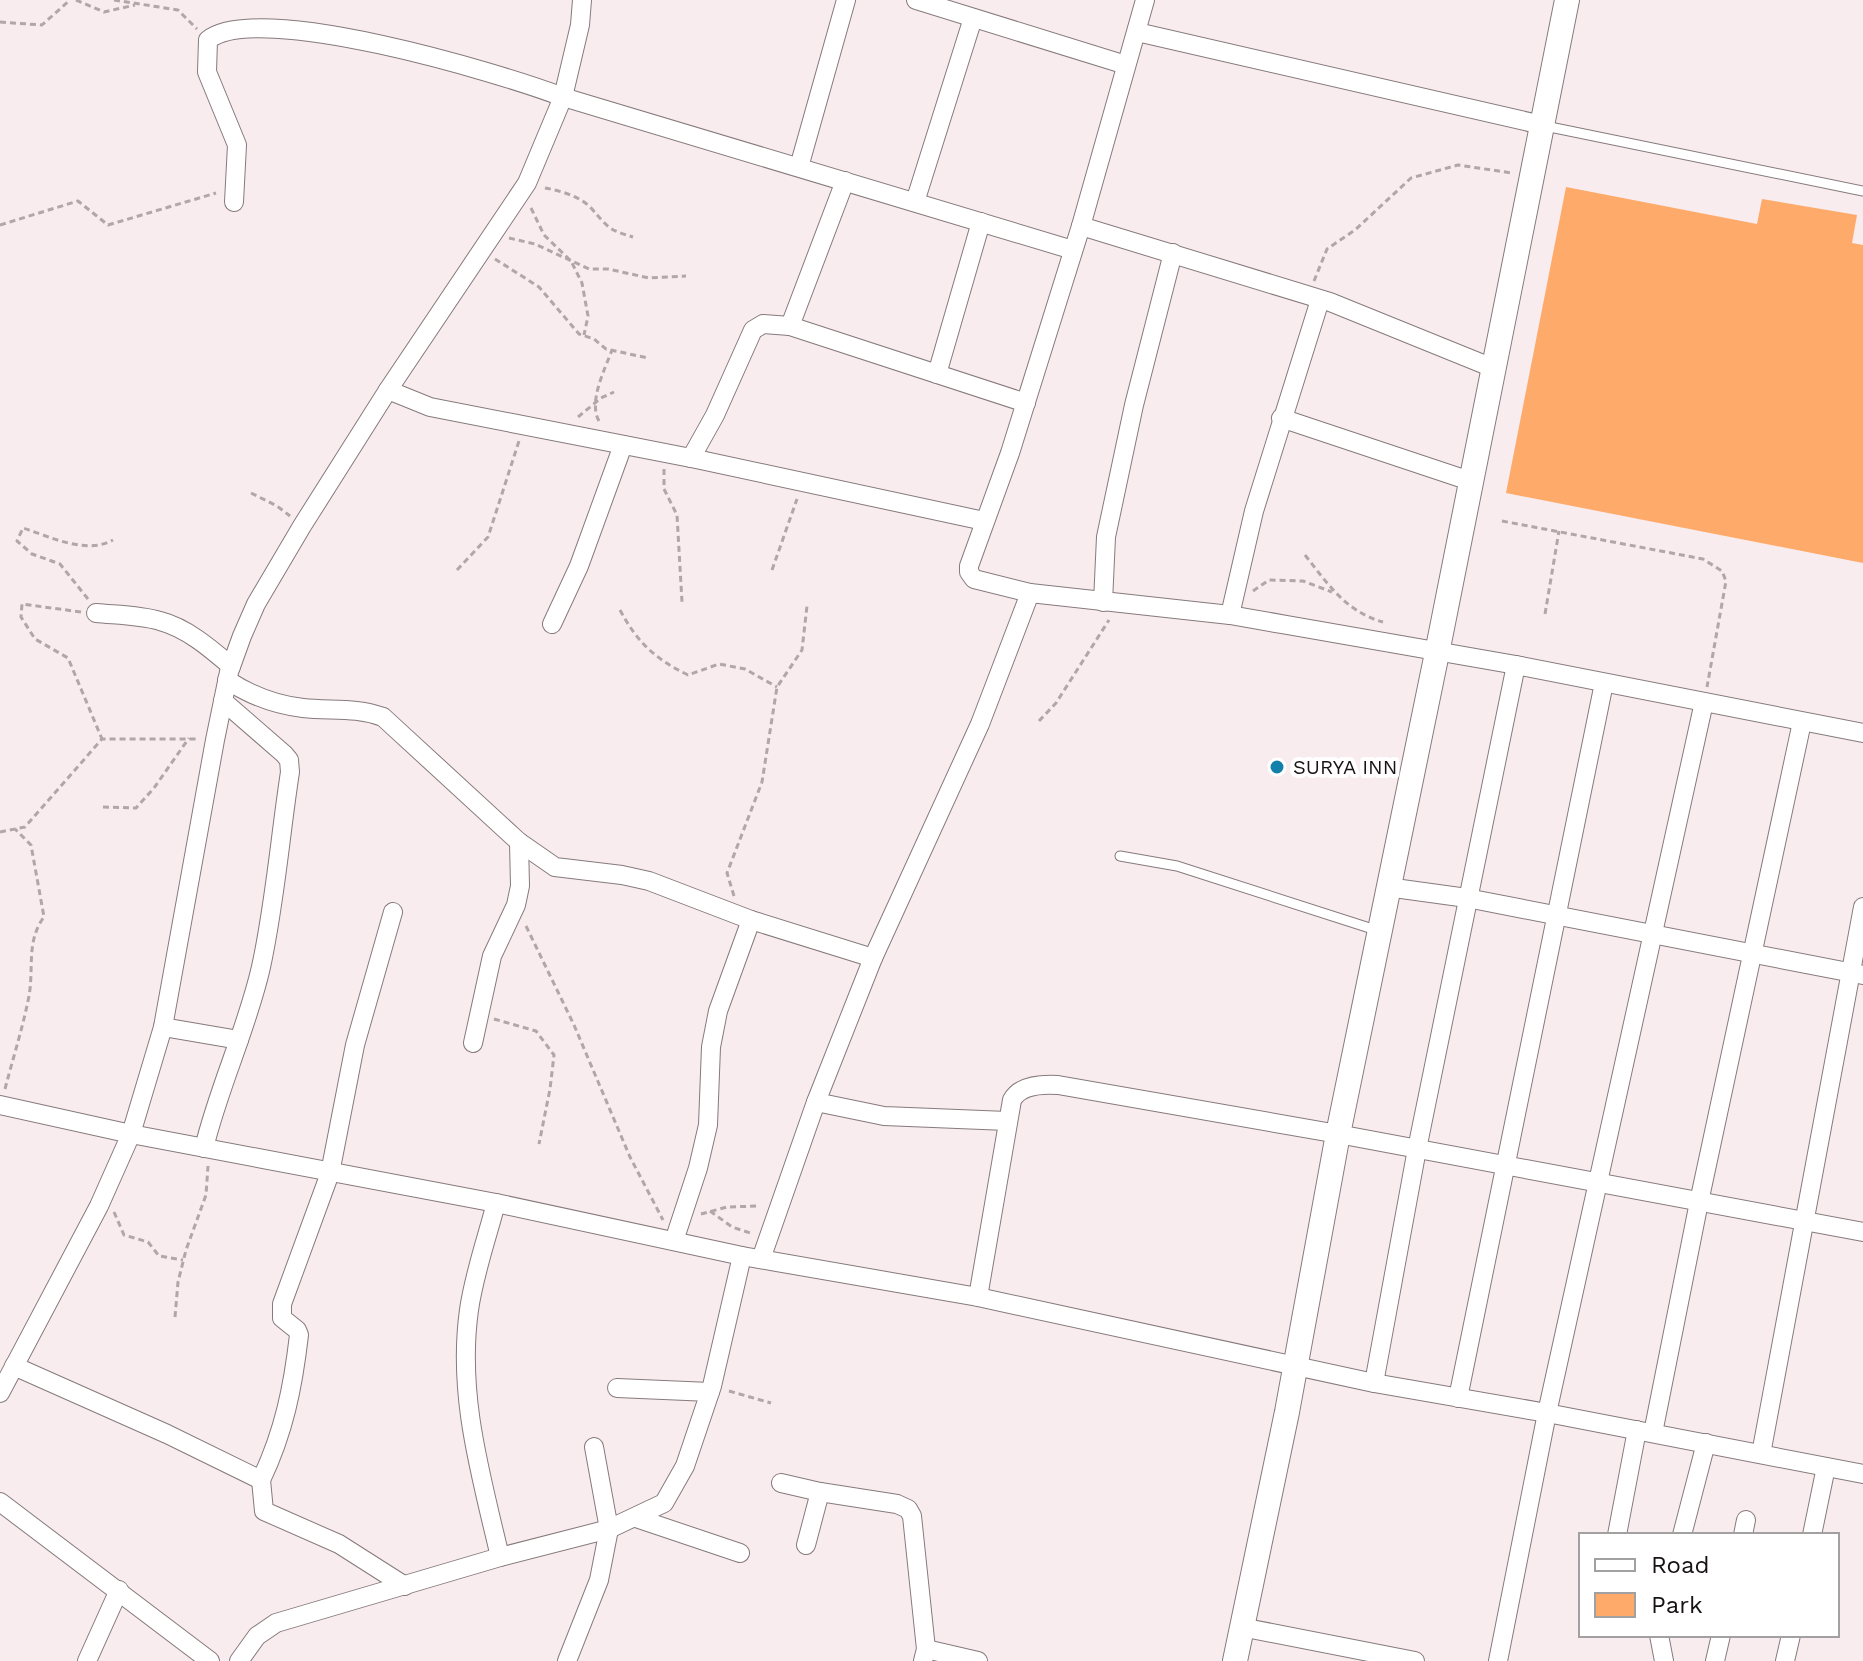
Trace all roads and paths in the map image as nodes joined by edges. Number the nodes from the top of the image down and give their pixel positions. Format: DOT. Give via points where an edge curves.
graph roads {
  1 [pos="70,0"];
  2 [pos="76,0"];
  3 [pos="114,0"];
  4 [pos="582,0"];
  5 [pos="846,0"];
  6 [pos="916,0"];
  7 [pos="1145,0"];
  8 [pos="1567,0"];
  9 [pos="138,4"];
  10 [pos="973,18"];
  11 [pos="0,22"];
  12 [pos="1137,32"];
  13 [pos="208,40"];
  14 [pos="1126,65"];
  15 [pos="563,97"];
  16 [pos="1542,125"];
  17 [pos="799,167"];
  18 [pos="1532,175"];
  19 [pos="845,181"];
  20 [pos="525,187"];
  21 [pos="1863,191"];
  22 [pos="234,194"];
  23 [pos="915,202"];
  24 [pos="981,222"];
  25 [pos="0,225"];
  26 [pos="1081,226"];
  27 [pos="633,237"];
  28 [pos="487,242"];
  29 [pos="1073,250"];
  30 [pos="1173,253"];
  31 [pos="571,261"];
  32 [pos="686,276"];
  33 [pos="1314,298"];
  34 [pos="790,326"];
  35 [pos="584,336"];
  36 [pos="612,350"];
  37 [pos="648,358"];
  38 [pos="1493,368"];
  39 [pos="937,374"];
  40 [pos="388,390"];
  41 [pos="614,392"];
  42 [pos="596,402"];
  43 [pos="1026,403"];
  44 [pos="1281,418"];
  45 [pos="515,425"];
  46 [pos="558,434"];
  47 [pos="619,445"];
  48 [pos="664,453"];
  49 [pos="691,458"];
  50 [pos="1470,481"];
  51 [pos="815,484"];
  52 [pos="251,493"];
  53 [pos="984,521"];
  54 [pos="1502,521"];
  55 [pos="302,526"];
  56 [pos="1559,531"];
  57 [pos="113,540"];
  58 [pos="1305,555"];
  59 [pos="457,570"];
  60 [pos="772,570"];
  61 [pos="1030,593"];
  62 [pos="1336,594"];
  63 [pos="682,602"];
  64 [pos="1112,603"];
  65 [pos="807,606"];
  66 [pos="620,610"];
  67 [pos="1231,610"];
  68 [pos="96,613"];
  69 [pos="1545,614"];
  70 [pos="1383,622"];
  71 [pos="552,624"];
  72 [pos="1437,653"];
  73 [pos="1516,665"];
  74 [pos="229,673"];
  75 [pos="1604,683"];
  76 [pos="777,687"];
  77 [pos="223,701"];
  78 [pos="1704,702"];
  79 [pos="1039,721"];
  80 [pos="1802,722"];
  81 [pos="1863,733"];
  82 [pos="189,738"];
  83 [pos="102,739"];
  84 [pos="215,740"];
  85 [pos="103,807"];
  86 [pos="15,829"];
  87 [pos="0,832"];
  88 [pos="519,842"];
  89 [pos="1120,856"];
  90 [pos="549,863"];
  91 [pos="520,886"];
  92 [pos="1387,887"];
  93 [pos="1467,898"];
  94 [pos="516,905"];
  95 [pos="1863,907"];
  96 [pos="393,912"];
  97 [pos="745,917"];
  98 [pos="1556,917"];
  99 [pos="1379,931"];
  100 [pos="1652,933"];
  101 [pos="1754,953"];
  102 [pos="873,958"];
  103 [pos="1856,974"];
  104 [pos="478,1017"];
  105 [pos="163,1027"];
  106 [pos="239,1040"];
  107 [pos="473,1043"];
  108 [pos="816,1102"];
  109 [pos="1,1105"];
  110 [pos="1007,1121"];
  111 [pos="131,1134"];
  112 [pos="1338,1134"];
  113 [pos="539,1144"];
  114 [pos="208,1149"];
  115 [pos="1417,1149"];
  116 [pos="1504,1166"];
  117 [pos="330,1173"];
  118 [pos="1597,1182"];
  119 [pos="1699,1202"];
  120 [pos="496,1203"];
  121 [pos="780,1205"];
  122 [pos="99,1206"];
  123 [pos="709,1210"];
  124 [pos="1803,1220"];
  125 [pos="677,1232"];
  126 [pos="1863,1232"];
  127 [pos="768,1238"];
  128 [pos="752,1257"];
  129 [pos="183,1260"];
  130 [pos="978,1297"];
  131 [pos="175,1317"];
  132 [pos="14,1366"];
  133 [pos="1295,1366"];
  134 [pos="1374,1383"];
  135 [pos="617,1388"];
  136 [pos="711,1389"];
  137 [pos="0,1393"];
  138 [pos="1458,1398"];
  139 [pos="771,1403"];
  140 [pos="1547,1413"];
  141 [pos="1645,1432"];
  142 [pos="1706,1443"];
  143 [pos="594,1447"];
  144 [pos="1761,1454"];
  145 [pos="1826,1467"];
  146 [pos="1863,1474"];
  147 [pos="261,1480"];
  148 [pos="781,1483"];
  149 [pos="820,1492"];
  150 [pos="0,1502"];
  151 [pos="636,1518"];
  152 [pos="609,1529"];
  153 [pos="1618,1533"];
  154 [pos="1683,1533"];
  155 [pos="1812,1533"];
  156 [pos="806,1545"];
  157 [pos="740,1553"];
  158 [pos="500,1557"];
  159 [pos="405,1586"];
  160 [pos="119,1590"];
  161 [pos="1241,1627"];
  162 [pos="1652,1637"];
  163 [pos="1721,1637"];
  164 [pos="1791,1637"];
  165 [pos="925,1655"];
  166 [pos="87,1661"];
  167 [pos="210,1661"];
  168 [pos="239,1661"];
  169 [pos="567,1661"];
  170 [pos="978,1661"];
  171 [pos="1235,1661"];
  172 [pos="1415,1661"];
  173 [pos="1498,1661"];
  174 [pos="1664,1661"];
  175 [pos="1715,1661"];
  176 [pos="1785,1661"];
  1 -- 11 [label="path" via="42,25"];
  2 -- 9 [label="path" via="104,12"];
  3 -- 9 [label="path"];
  4 -- 15 [label="street"];
  5 -- 17 [label="street"];
  6 -- 10 [label="street"];
  7 -- 12 [label="street"];
  8 -- 16 [label="street"];
  9 -- 13 [label="path" via="178,10"];
  10 -- 14 [label="street"];
  10 -- 23 [label="street"];
  12 -- 14 [label="street"];
  12 -- 16 [label="street"];
  13 -- 15 [label="street" via="222,29 250,21 310,24 432,51"];
  13 -- 22 [label="street" via="207,72 237,145"];
  14 -- 26 [label="street"];
  15 -- 17 [label="street"];
  15 -- 20 [label="street"];
  16 -- 18 [label="street"];
  16 -- 21 [label="lane"];
  17 -- 19 [label="street"];
  18 -- 33 [label="path" via="1458,165 1411,178 1327,249"];
  18 -- 38 [label="street"];
  19 -- 23 [label="street"];
  19 -- 34 [label="street"];
  20 -- 27 [label="path" via="568,193 614,231"];
  20 -- 28 [label="street"];
  20 -- 31 [label="path" via="544,235"];
  22 -- 25 [label="path" via="108,225 78,201"];
  23 -- 24 [label="street"];
  24 -- 29 [label="street"];
  24 -- 39 [label="street"];
  26 -- 29 [label="street"];
  26 -- 30 [label="street"];
  28 -- 31 [label="path" via="535,244"];
  28 -- 35 [label="path"];
  28 -- 40 [label="street"];
  29 -- 43 [label="street"];
  30 -- 33 [label="street"];
  30 -- 64 [label="street" via="1108,525"];
  31 -- 32 [label="path" via="649,278"];
  31 -- 35 [label="path" via="582,283 588,316"];
  33 -- 38 [label="street"];
  33 -- 44 [label="street"];
  34 -- 39 [label="street"];
  34 -- 49 [label="street" via="763,324 753,330"];
  35 -- 36 [label="path"];
  36 -- 37 [label="path"];
  36 -- 42 [label="path"];
  38 -- 50 [label="street"];
  39 -- 43 [label="street"];
  40 -- 45 [label="street" via="430,407"];
  40 -- 55 [label="street"];
  41 -- 42 [label="path"];
  42 -- 46 [label="path"];
  42 -- 47 [label="path" via="596,415"];
  43 -- 53 [label="street"];
  44 -- 50 [label="street"];
  44 -- 67 [label="street"];
  45 -- 46 [label="street"];
  45 -- 59 [label="path" via="520,445 488,537"];
  46 -- 47 [label="street"];
  47 -- 48 [label="street"];
  47 -- 71 [label="street" via="579,566"];
  48 -- 49 [label="street"];
  48 -- 63 [label="path" via="664,489 677,515"];
  49 -- 51 [label="street"];
  50 -- 72 [label="street"];
  51 -- 53 [label="street"];
  51 -- 60 [label="path" via="799,495"];
  52 -- 55 [label="path"];
  53 -- 61 [label="street" via="970,576"];
  54 -- 56 [label="path"];
  55 -- 74 [label="street" via="256,604"];
  56 -- 69 [label="path"];
  56 -- 78 [label="path" via="1703,559 1722,571 1726,581"];
  57 -- 68 [label="path" via="98,548 23,528 17,541 32,554 60,564"];
  58 -- 62 [label="path"];
  61 -- 64 [label="street"];
  61 -- 102 [label="street" via="980,724"];
  62 -- 67 [label="path" via="1303,581 1269,580"];
  62 -- 70 [label="path" via="1369,619"];
  64 -- 67 [label="street"];
  64 -- 79 [label="path" via="1056,703"];
  65 -- 76 [label="path" via="802,650"];
  66 -- 76 [label="path" via="633,634 663,663 688,675 719,664 745,669"];
  67 -- 72 [label="street"];
  68 -- 74 [label="street" via="169,624 212,649"];
  68 -- 83 [label="path" via="22,604 21,617 35,639 68,658"];
  72 -- 73 [label="street"];
  72 -- 92 [label="street"];
  73 -- 75 [label="street"];
  73 -- 93 [label="street"];
  74 -- 77 [label="street"];
  74 -- 88 [label="street" via="270,701 383,717"];
  75 -- 78 [label="street"];
  75 -- 98 [label="street"];
  76 -- 97 [label="path" via="762,782 727,873"];
  77 -- 84 [label="street"];
  77 -- 106 [label="street" via="284,754 290,772 261,967"];
  78 -- 80 [label="street"];
  78 -- 100 [label="street"];
  80 -- 81 [label="street"];
  80 -- 101 [label="street"];
  82 -- 83 [label="path"];
  82 -- 84 [label="path"];
  82 -- 85 [label="path" via="136,808"];
  83 -- 86 [label="path" via="25,827"];
  84 -- 105 [label="street"];
  86 -- 87 [label="path"];
  86 -- 109 [label="path" via="31,845 44,917 35,928 29,993"];
  88 -- 90 [label="street"];
  88 -- 91 [label="street"];
  89 -- 99 [label="lane" via="1177,866"];
  90 -- 91 [label="street"];
  90 -- 97 [label="street" via="649,881"];
  91 -- 94 [label="street"];
  92 -- 93 [label="street"];
  92 -- 99 [label="street"];
  93 -- 98 [label="street"];
  93 -- 115 [label="street"];
  94 -- 104 [label="street" via="492,956"];
  94 -- 125 [label="path" via="630,1157"];
  95 -- 103 [label="street"];
  96 -- 117 [label="street" via="355,1045"];
  97 -- 102 [label="street"];
  97 -- 125 [label="street" via="711,1047 708,1125"];
  98 -- 100 [label="street"];
  98 -- 116 [label="street"];
  99 -- 112 [label="street"];
  100 -- 101 [label="street"];
  100 -- 118 [label="street"];
  101 -- 103 [label="street"];
  101 -- 119 [label="street"];
  102 -- 108 [label="street"];
  103 -- 124 [label="street"];
  104 -- 107 [label="street"];
  104 -- 113 [label="path" via="536,1031 554,1055"];
  105 -- 106 [label="street"];
  105 -- 111 [label="street"];
  106 -- 114 [label="street" via="223,1080"];
  108 -- 110 [label="street" via="884,1116"];
  108 -- 121 [label="street"];
  109 -- 111 [label="street"];
  110 -- 112 [label="street" via="1015,1094 1049,1084"];
  110 -- 130 [label="street"];
  111 -- 114 [label="street"];
  111 -- 122 [label="street"];
  112 -- 115 [label="street"];
  112 -- 133 [label="street"];
  114 -- 117 [label="street"];
  114 -- 129 [label="path" via="206,1195"];
  115 -- 116 [label="street"];
  115 -- 134 [label="street"];
  116 -- 118 [label="street"];
  116 -- 138 [label="street"];
  117 -- 120 [label="street"];
  117 -- 147 [label="street" via="282,1304 282,1318 299,1335 294,1378 281,1434"];
  118 -- 119 [label="street"];
  118 -- 140 [label="street"];
  119 -- 124 [label="street"];
  119 -- 141 [label="street"];
  120 -- 125 [label="street"];
  120 -- 158 [label="street" via="469,1307 465,1389"];
  121 -- 123 [label="path"];
  121 -- 127 [label="street"];
  122 -- 129 [label="path" via="115,1213 124,1235 148,1242 159,1256"];
  122 -- 132 [label="street"];
  123 -- 125 [label="path"];
  123 -- 127 [label="path" via="732,1227"];
  124 -- 126 [label="street"];
  124 -- 144 [label="street"];
  125 -- 128 [label="street"];
  127 -- 128 [label="street"];
  128 -- 130 [label="street"];
  128 -- 136 [label="street"];
  129 -- 131 [label="path"];
  130 -- 133 [label="street"];
  132 -- 137 [label="street"];
  132 -- 147 [label="street"];
  133 -- 134 [label="street"];
  133 -- 161 [label="street"];
  134 -- 138 [label="street"];
  135 -- 136 [label="street"];
  136 -- 139 [label="path"];
  136 -- 151 [label="street" via="673,1491 664,1503"];
  138 -- 140 [label="street"];
  140 -- 141 [label="street"];
  140 -- 173 [label="street"];
  141 -- 142 [label="street"];
  141 -- 153 [label="street"];
  142 -- 144 [label="street"];
  142 -- 154 [label="street"];
  143 -- 152 [label="street"];
  144 -- 145 [label="street"];
  145 -- 146 [label="street"];
  145 -- 155 [label="street"];
  147 -- 159 [label="street" via="264,1511 339,1544"];
  148 -- 149 [label="street"];
  149 -- 156 [label="street"];
  149 -- 165 [label="street" via="908,1509"];
  150 -- 160 [label="street"];
  151 -- 152 [label="street"];
  151 -- 157 [label="street"];
  152 -- 158 [label="street"];
  152 -- 169 [label="street" via="599,1580"];
  158 -- 159 [label="street"];
  159 -- 168 [label="street" via="276,1623 257,1636"];
  160 -- 166 [label="street"];
  160 -- 167 [label="street"];
  161 -- 171 [label="street"];
  161 -- 172 [label="street"];
  162 -- 174 [label="street"];
  163 -- 175 [label="street"];
  164 -- 176 [label="street"];
  165 -- 170 [label="street"];
}
